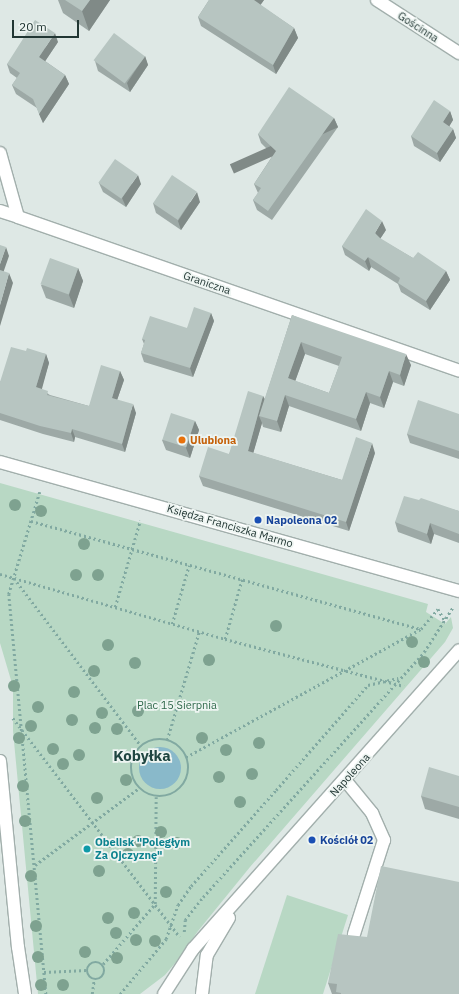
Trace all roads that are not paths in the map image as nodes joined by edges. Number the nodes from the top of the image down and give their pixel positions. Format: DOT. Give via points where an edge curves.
graph roads {
  1 [pos="377,0"];
  2 [pos="459,53"];
  3 [pos="0,153"];
  4 [pos="0,211"];
  5 [pos="18,217"];
  6 [pos="459,371"];
  7 [pos="0,462"];
  8 [pos="459,591"];
  9 [pos="459,650"];
  10 [pos="0,761"];
  11 [pos="345,780"];
  12 [pos="240,899"];
  13 [pos="354,934"];
  14 [pos="25,994"];
  15 [pos="164,994"];
  16 [pos="202,994"];
  1 -- 2 [label="street, Gościnna"];
  3 -- 5 [label="street"];
  4 -- 5 [label="street, Graniczna"];
  5 -- 6 [label="street, Graniczna"];
  7 -- 8 [label="street, Księdza Franciszka Marmo"];
  9 -- 11 [label="street, Napoleona"];
  10 -- 14 [label="street"];
  11 -- 12 [label="street, Napoleona"];
  11 -- 13 [label="street" via="372,813 384,840"];
  12 -- 15 [label="street, Napoleona" via="193,949"];
  12 -- 16 [label="street, Napoleona" via="207,955"];
}
